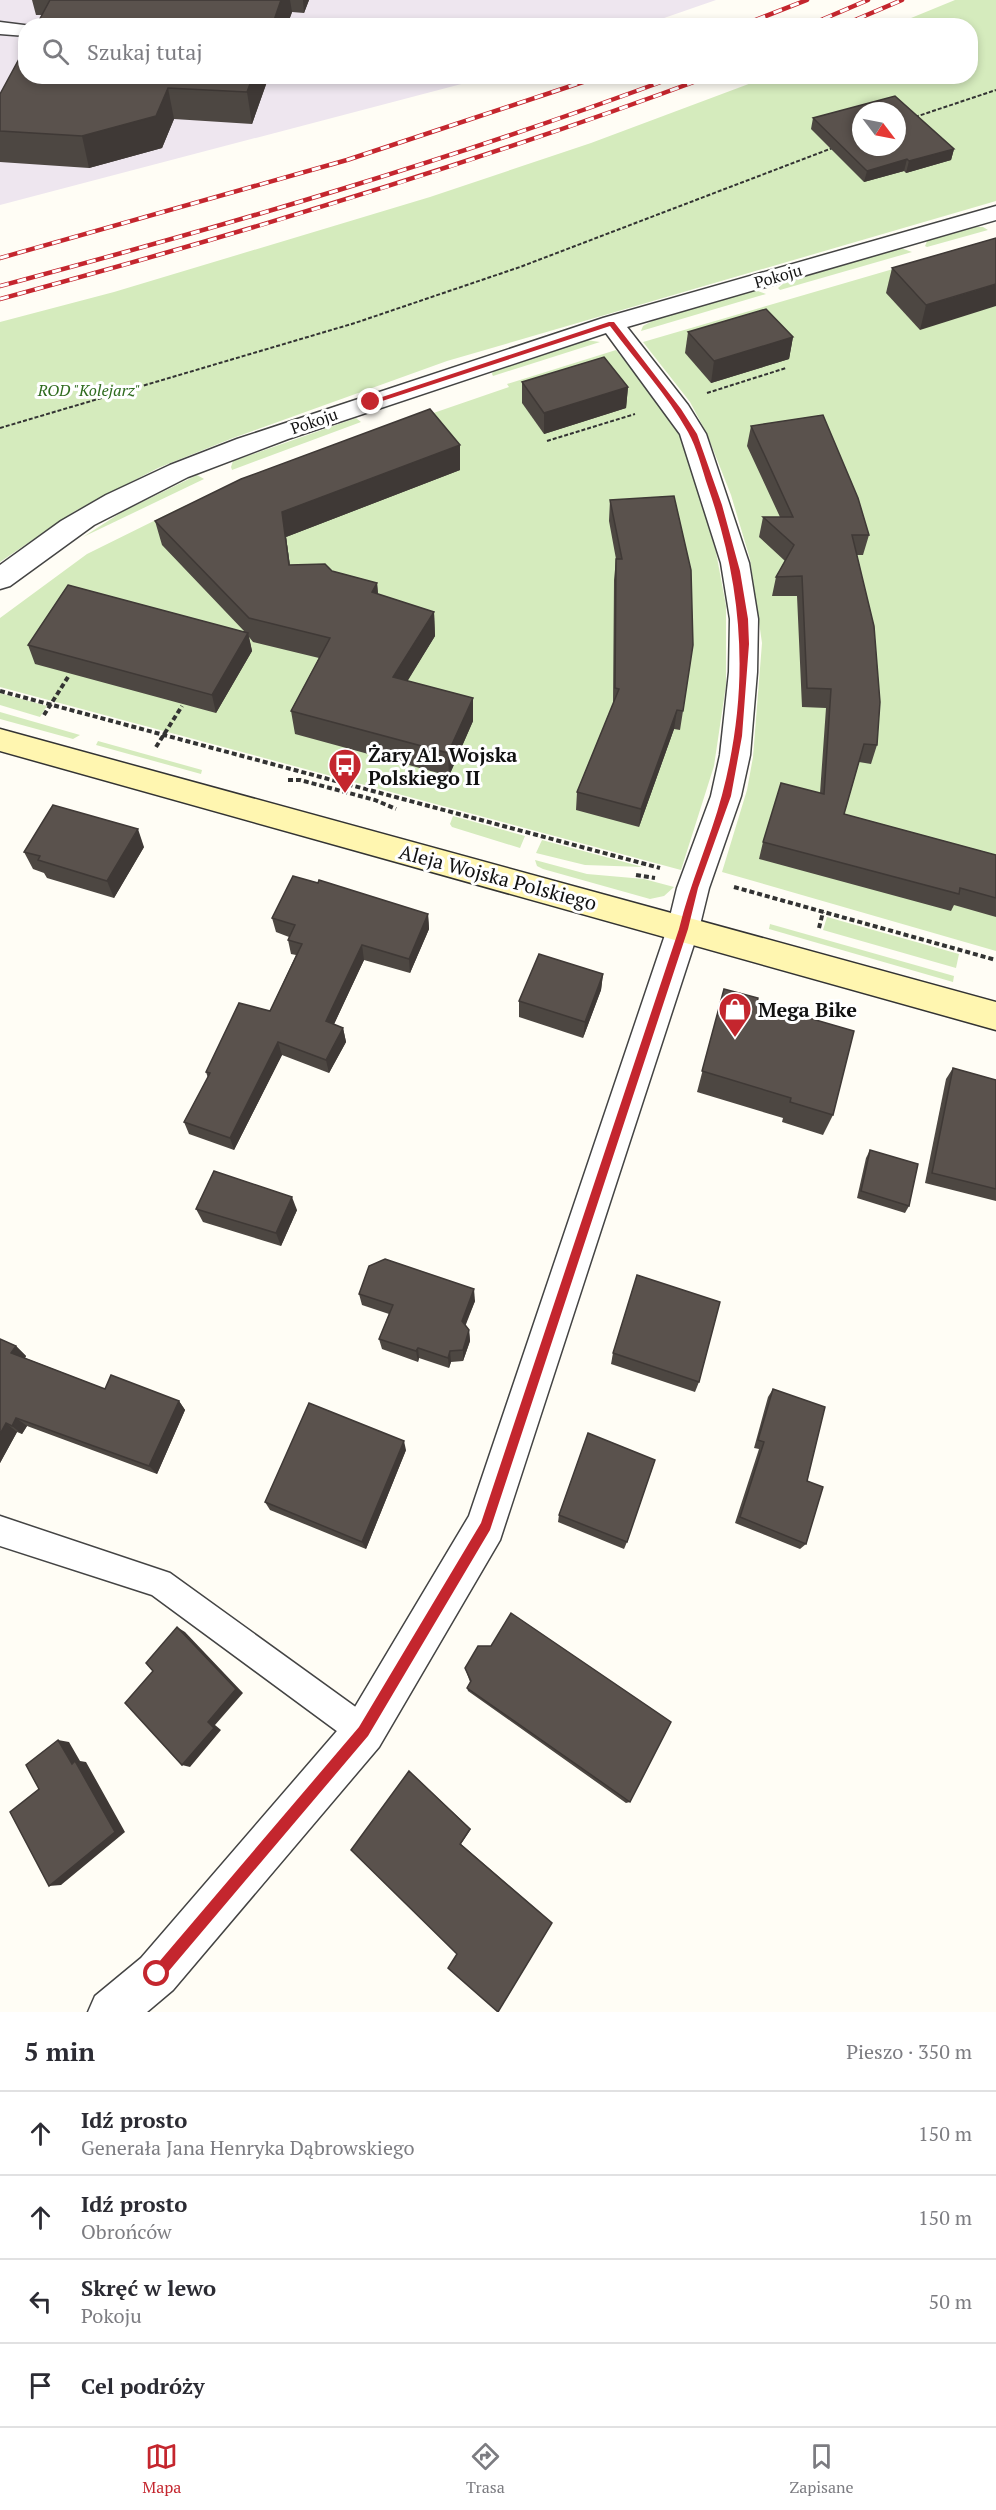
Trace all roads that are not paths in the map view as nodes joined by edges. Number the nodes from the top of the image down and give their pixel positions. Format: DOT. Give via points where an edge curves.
graph roads {
  1 [pos="0,28"];
  2 [pos="18,29"];
  3 [pos="996,213"];
  4 [pos="611,323"];
  5 [pos="0,579"];
  6 [pos="0,740"];
  7 [pos="683,929"];
  8 [pos="996,1016"];
  9 [pos="0,1530"];
  10 [pos="364,1732"];
  11 [pos="111,2012"];
  1 -- 2 [label="street"];
  3 -- 4 [label="street, Pokoju"];
  4 -- 5 [label="street, Pokoju" via="186,468 93,514"];
  4 -- 7 [label="street" via="693,434 718,505 742,604 745,644 738,736 726,796 693,888"];
  6 -- 7 [label="street, Aleja Wojska Polskiego"];
  7 -- 8 [label="street, Aleja Wojska Polskiego"];
  7 -- 10 [label="street" via="486,1526"];
  9 -- 10 [label="lane" via="160,1583"];
  10 -- 11 [label="street" via="157,1974"];
}
